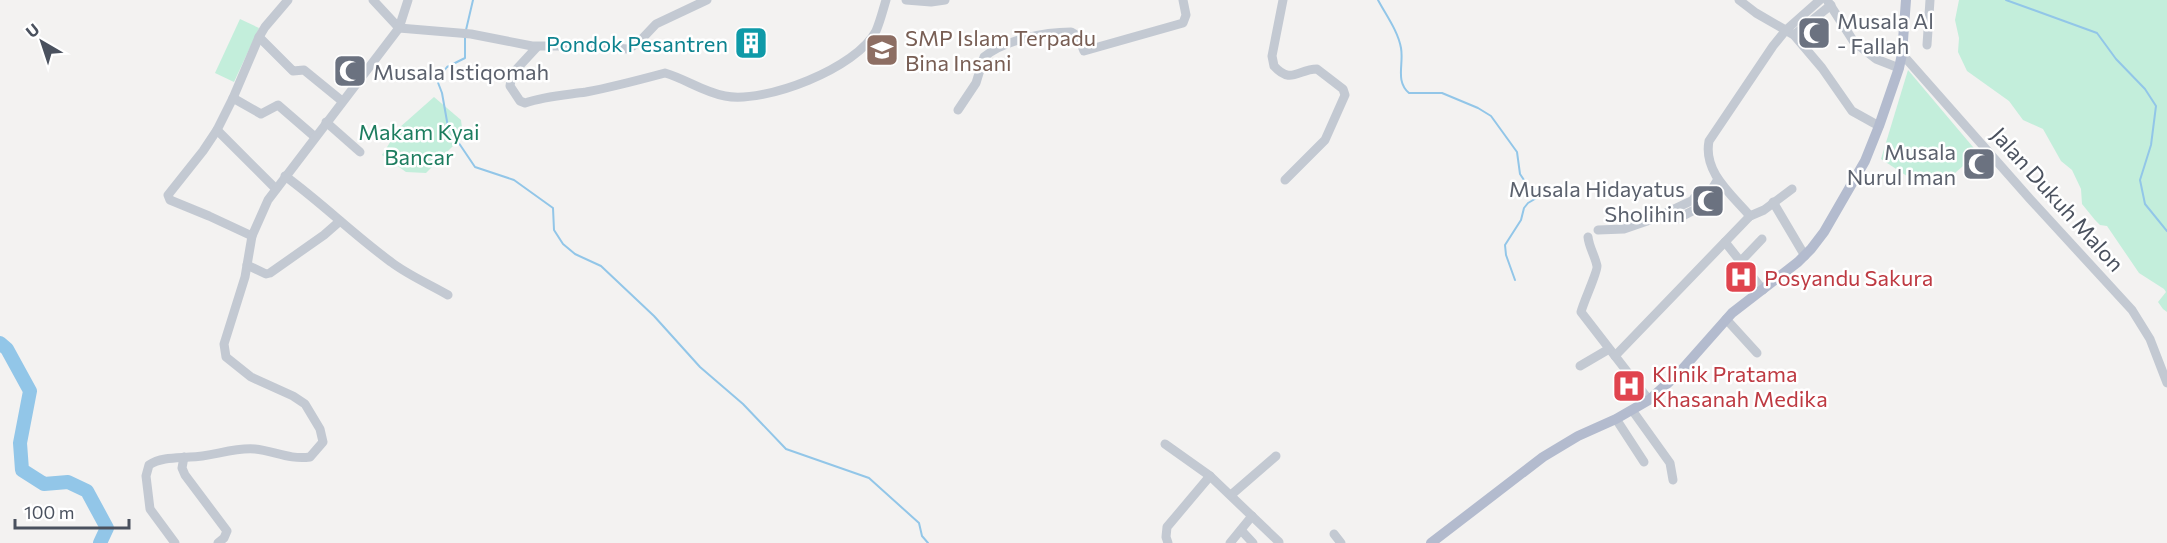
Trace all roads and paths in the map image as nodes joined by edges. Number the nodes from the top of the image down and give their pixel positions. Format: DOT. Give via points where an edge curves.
graph roads {
  1 [pos="288,0"];
  2 [pos="373,0"];
  3 [pos="408,0"];
  4 [pos="706,0"];
  5 [pos="886,0"];
  6 [pos="906,0"];
  7 [pos="945,0"];
  8 [pos="1183,0"];
  9 [pos="1282,0"];
  10 [pos="1739,0"];
  11 [pos="1820,0"];
  12 [pos="1906,0"];
  13 [pos="1930,0"];
  14 [pos="1829,2"];
  15 [pos="399,28"];
  16 [pos="1790,32"];
  17 [pos="259,37"];
  18 [pos="1927,45"];
  19 [pos="537,46"];
  20 [pos="1902,54"];
  21 [pos="1899,68"];
  22 [pos="233,98"];
  23 [pos="342,101"];
  24 [pos="958,110"];
  25 [pos="326,122"];
  26 [pos="1879,126"];
  27 [pos="217,130"];
  28 [pos="315,137"];
  29 [pos="360,152"];
  30 [pos="285,176"];
  31 [pos="1718,179"];
  32 [pos="1285,180"];
  33 [pos="276,189"];
  34 [pos="1792,189"];
  35 [pos="1694,198"];
  36 [pos="1773,202"];
  37 [pos="1750,216"];
  38 [pos="1677,219"];
  39 [pos="340,221"];
  40 [pos="1598,230"];
  41 [pos="252,236"];
  42 [pos="1588,237"];
  43 [pos="1762,239"];
  44 [pos="1725,242"];
  45 [pos="1805,256"];
  46 [pos="1741,261"];
  47 [pos="247,265"];
  48 [pos="1763,290"];
  49 [pos="447,295"];
  50 [pos="1726,319"];
  51 [pos="1612,352"];
  52 [pos="1757,353"];
  53 [pos="1580,366"];
  54 [pos="2167,383"];
  55 [pos="1649,400"];
  56 [pos="1632,410"];
  57 [pos="1616,419"];
  58 [pos="1165,444"];
  59 [pos="1276,456"];
  60 [pos="184,457"];
  61 [pos="1644,462"];
  62 [pos="1210,476"];
  63 [pos="1673,480"];
  64 [pos="1231,495"];
  65 [pos="1252,516"];
  66 [pos="1241,530"];
  67 [pos="1334,534"];
  68 [pos="1279,542"];
  69 [pos="175,543"];
  70 [pos="218,543"];
  71 [pos="1168,543"];
  72 [pos="1230,543"];
  73 [pos="1253,543"];
  74 [pos="1341,543"];
  75 [pos="1431,543"];
  1 -- 17 [label="street"];
  2 -- 15 [label="street"];
  3 -- 15 [label="street"];
  4 -- 19 [label="street" via="656,24 628,49"];
  5 -- 19 [label="street" via="875,32 850,58 783,89 745,98 703,90 665,73 525,103 510,86 512,74"];
  6 -- 7 [label="street"];
  8 -- 24 [label="street" via="1183,23 1084,51 1078,36 1071,32 1004,44 984,57 976,83"];
  9 -- 32 [label="street" via="1272,56 1274,66 1292,76 1317,69 1345,92 1324,140"];
  10 -- 16 [label="street"];
  11 -- 16 [label="street"];
  12 -- 20 [label="main road"];
  13 -- 18 [label="street"];
  14 -- 16 [label="street"];
  14 -- 21 [label="street" via="1854,42 1876,59"];
  15 -- 19 [label="street"];
  15 -- 23 [label="street"];
  16 -- 26 [label="street" via="1852,111"];
  16 -- 31 [label="street" via="1773,46 1708,141 1709,164"];
  17 -- 22 [label="street"];
  17 -- 23 [label="street" via="293,71 304,70"];
  20 -- 21 [label="main road"];
  20 -- 54 [label="street, Jalan Dukuh Malon" via="2132,310 2150,339"];
  21 -- 26 [label="main road"];
  22 -- 27 [label="street"];
  22 -- 28 [label="street" via="261,114 278,105"];
  23 -- 25 [label="street"];
  25 -- 28 [label="street"];
  25 -- 29 [label="street"];
  26 -- 45 [label="main road" via="1865,160 1824,232"];
  27 -- 33 [label="street"];
  27 -- 41 [label="street" via="168,197"];
  28 -- 30 [label="street"];
  30 -- 33 [label="street"];
  30 -- 39 [label="street"];
  31 -- 35 [label="street" via="1710,192"];
  31 -- 37 [label="street"];
  33 -- 41 [label="street"];
  34 -- 36 [label="street"];
  35 -- 38 [label="street" via="1698,208"];
  35 -- 40 [label="street" via="1624,230"];
  36 -- 37 [label="street"];
  36 -- 45 [label="street"];
  37 -- 44 [label="street"];
  39 -- 47 [label="street" via="270,273"];
  39 -- 49 [label="street" via="393,264"];
  41 -- 47 [label="street"];
  42 -- 51 [label="street" via="1597,272 1581,312"];
  43 -- 46 [label="street"];
  44 -- 46 [label="street"];
  44 -- 51 [label="street"];
  45 -- 48 [label="main road"];
  46 -- 48 [label="street"];
  47 -- 60 [label="street" via="224,344 226,357 251,377 305,404 323,442 314,454 302,458 254,449"];
  48 -- 50 [label="main road"];
  50 -- 52 [label="street"];
  50 -- 55 [label="main road" via="1678,374"];
  51 -- 53 [label="street"];
  51 -- 55 [label="street"];
  55 -- 56 [label="main road"];
  56 -- 57 [label="main road"];
  56 -- 63 [label="street" via="1670,463"];
  57 -- 61 [label="street"];
  57 -- 75 [label="main road" via="1543,456"];
  58 -- 62 [label="street"];
  59 -- 64 [label="street"];
  60 -- 69 [label="street" via="153,462 147,468 150,509"];
  60 -- 70 [label="street" via="185,475 227,531"];
  62 -- 64 [label="street"];
  62 -- 71 [label="street" via="1167,528"];
  64 -- 65 [label="street"];
  65 -- 66 [label="street"];
  65 -- 68 [label="street"];
  66 -- 72 [label="street"];
  66 -- 73 [label="street"];
  67 -- 74 [label="street"];
}
